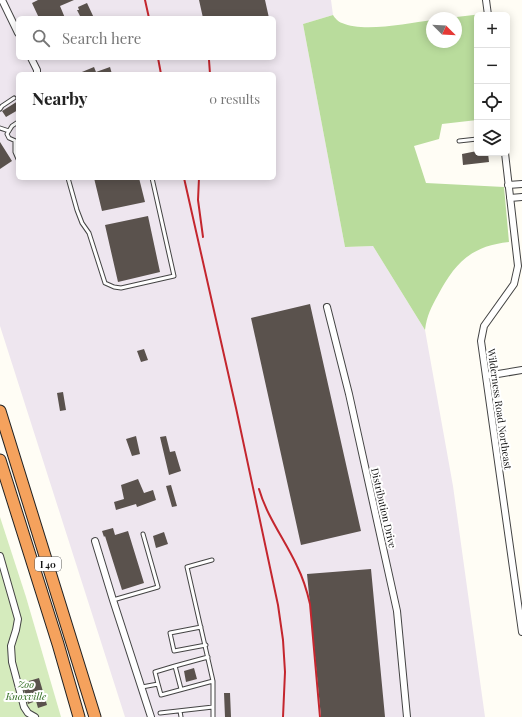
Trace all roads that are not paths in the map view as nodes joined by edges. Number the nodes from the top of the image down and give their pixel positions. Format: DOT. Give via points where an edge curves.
graph roads {
  1 [pos="2,0"];
  2 [pos="486,0"];
  3 [pos="488,12"];
  4 [pos="16,29"];
  5 [pos="31,60"];
  6 [pos="37,72"];
  7 [pos="14,98"];
  8 [pos="0,109"];
  9 [pos="16,124"];
  10 [pos="0,128"];
  11 [pos="9,131"];
  12 [pos="474,139"];
  13 [pos="459,141"];
  14 [pos="16,142"];
  15 [pos="16,154"];
  16 [pos="505,156"];
  17 [pos="69,180"];
  18 [pos="152,180"];
  19 [pos="522,184"];
  20 [pos="508,185"];
  21 [pos="522,197"];
  22 [pos="510,198"];
  23 [pos="327,307"];
  24 [pos="522,370"];
  25 [pos="486,376"];
  26 [pos="0,411"];
  27 [pos="0,460"];
  28 [pos="143,534"];
  29 [pos="96,541"];
  30 [pos="0,556"];
  31 [pos="212,560"];
  32 [pos="113,600"];
  33 [pos="202,627"];
  34 [pos="522,632"];
  35 [pos="206,645"];
  36 [pos="208,657"];
  37 [pos="175,666"];
  38 [pos="213,681"];
  39 [pos="158,684"];
  40 [pos="142,688"];
  41 [pos="181,689"];
  42 [pos="213,707"];
  43 [pos="180,711"];
  44 [pos="160,713"];
  45 [pos="35,717"];
  46 [pos="79,717"];
  47 [pos="95,717"];
  48 [pos="151,717"];
  49 [pos="181,717"];
  50 [pos="213,717"];
  51 [pos="407,717"];
  1 -- 4 [label="street"];
  2 -- 3 [label="street"];
  5 -- 6 [label="street"];
  7 -- 8 [label="lane"];
  9 -- 11 [label="lane"];
  10 -- 11 [label="lane"];
  11 -- 14 [label="lane" via="9,138"];
  12 -- 13 [label="lane"];
  14 -- 15 [label="lane"];
  16 -- 20 [label="street, Wilderness Road Northeast"];
  17 -- 18 [label="lane" via="77,210 89,233 105,283 114,288 174,276"];
  19 -- 20 [label="street"];
  20 -- 22 [label="street, Wilderness Road Northeast"];
  21 -- 22 [label="street"];
  22 -- 25 [label="street, Wilderness Road Northeast" via="518,266 514,284 484,326 481,341"];
  23 -- 51 [label="street, Distribution Drive" via="351,402 397,611"];
  24 -- 25 [label="street"];
  25 -- 34 [label="street, Wilderness Road Northeast"];
  26 -- 47 [label="highway, I 40"];
  27 -- 46 [label="highway, I 40"];
  28 -- 32 [label="lane" via="158,587"];
  29 -- 32 [label="street"];
  30 -- 45 [label="street" via="18,618 11,646 12,662 24,707"];
  31 -- 33 [label="lane" via="187,567"];
  32 -- 40 [label="street"];
  33 -- 35 [label="lane"];
  33 -- 35 [label="lane" via="170,633 174,651"];
  35 -- 36 [label="lane"];
  36 -- 37 [label="lane"];
  36 -- 38 [label="lane"];
  37 -- 39 [label="lane" via="155,672"];
  37 -- 41 [label="lane"];
  38 -- 41 [label="lane"];
  38 -- 42 [label="lane"];
  39 -- 40 [label="lane"];
  39 -- 41 [label="lane" via="160,695"];
  40 -- 48 [label="street"];
  42 -- 43 [label="lane"];
  42 -- 50 [label="lane"];
  43 -- 44 [label="lane"];
  43 -- 49 [label="lane"];
}
